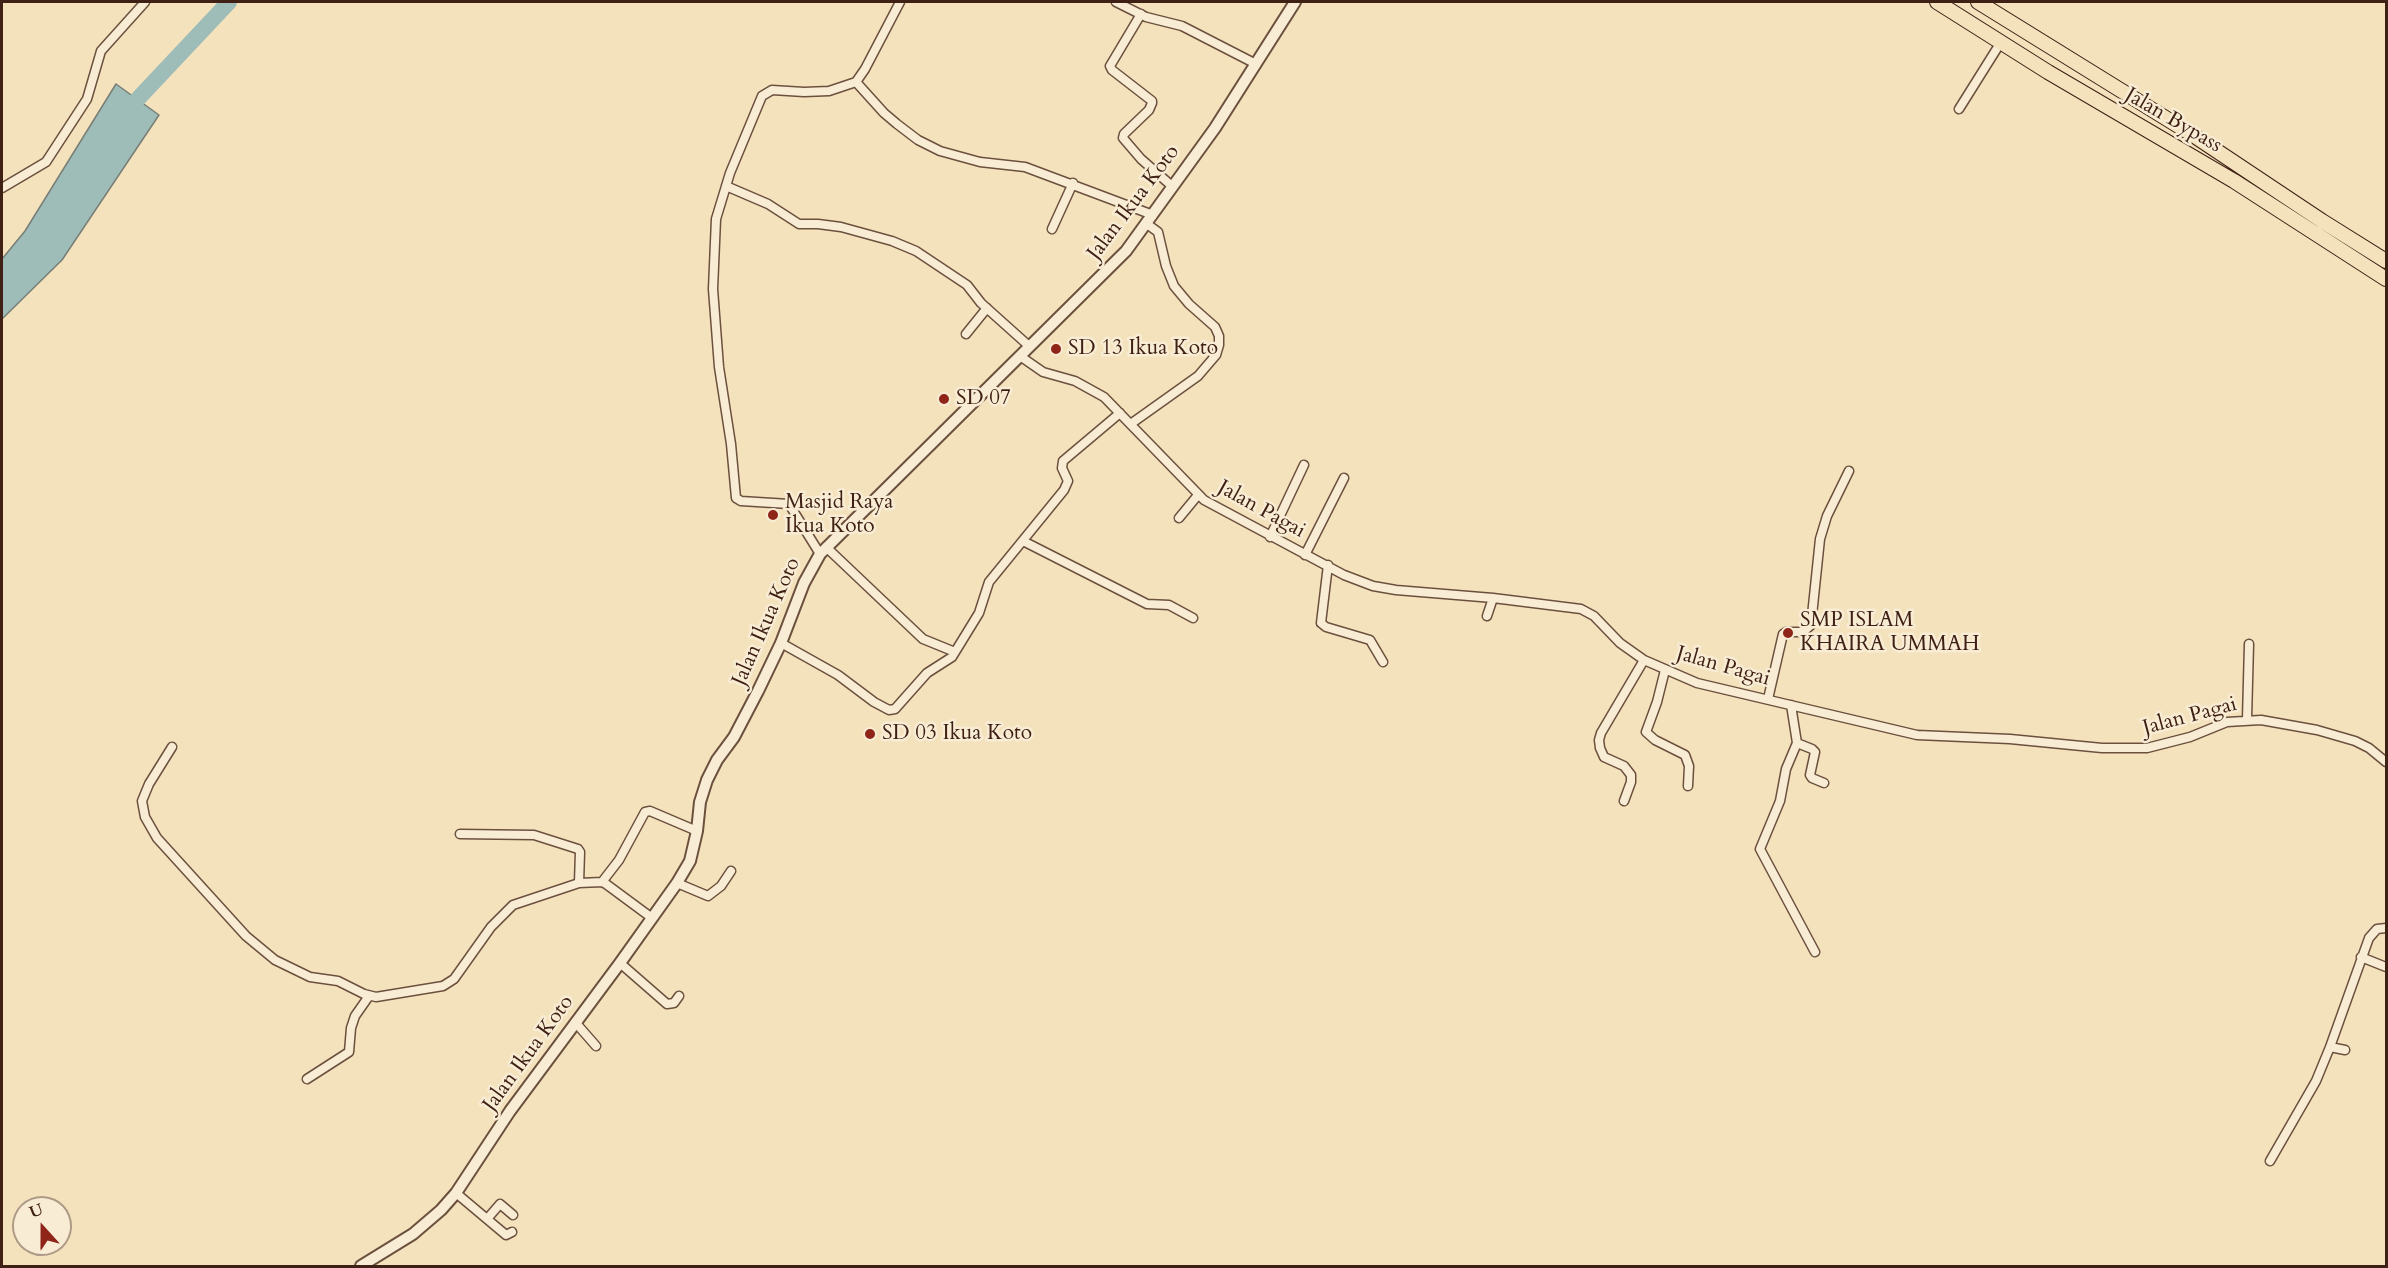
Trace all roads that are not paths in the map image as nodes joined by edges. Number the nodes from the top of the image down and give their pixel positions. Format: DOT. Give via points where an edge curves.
graph roads {
  1 [pos="145,2"];
  2 [pos="900,2"];
  3 [pos="1116,2"];
  4 [pos="1295,2"];
  5 [pos="1937,2"];
  6 [pos="1978,2"];
  7 [pos="1141,14"];
  8 [pos="2001,42"];
  9 [pos="1256,64"];
  10 [pos="856,82"];
  11 [pos="1959,109"];
  12 [pos="1073,183"];
  13 [pos="726,186"];
  14 [pos="1173,187"];
  15 [pos="2,188"];
  16 [pos="1150,219"];
  17 [pos="1052,229"];
  18 [pos="2386,261"];
  19 [pos="2386,279"];
  20 [pos="987,308"];
  21 [pos="966,334"];
  22 [pos="1029,346"];
  23 [pos="1020,356"];
  24 [pos="1120,413"];
  25 [pos="1132,423"];
  26 [pos="1304,465"];
  27 [pos="1849,471"];
  28 [pos="1344,478"];
  29 [pos="1197,495"];
  30 [pos="1179,518"];
  31 [pos="1270,537"];
  32 [pos="1023,541"];
  33 [pos="823,550"];
  34 [pos="1305,555"];
  35 [pos="1328,566"];
  36 [pos="1493,598"];
  37 [pos="1487,616"];
  38 [pos="1193,618"];
  39 [pos="781,643"];
  40 [pos="2249,644"];
  41 [pos="955,652"];
  42 [pos="1644,660"];
  43 [pos="1383,662"];
  44 [pos="1665,670"];
  45 [pos="1768,699"];
  46 [pos="1791,705"];
  47 [pos="2247,719"];
  48 [pos="1797,743"];
  49 [pos="172,747"];
  50 [pos="2386,762"];
  51 [pos="1824,783"];
  52 [pos="1688,786"];
  53 [pos="1624,801"];
  54 [pos="697,831"];
  55 [pos="460,834"];
  56 [pos="731,871"];
  57 [pos="602,882"];
  58 [pos="677,882"];
  59 [pos="579,883"];
  60 [pos="652,918"];
  61 [pos="2386,928"];
  62 [pos="1815,952"];
  63 [pos="2361,957"];
  64 [pos="620,963"];
  65 [pos="2386,967"];
  66 [pos="369,996"];
  67 [pos="679,996"];
  68 [pos="575,1022"];
  69 [pos="597,1046"];
  70 [pos="2330,1047"];
  71 [pos="2345,1050"];
  72 [pos="307,1079"];
  73 [pos="2270,1161"];
  74 [pos="456,1193"];
  75 [pos="513,1215"];
  76 [pos="487,1219"];
  77 [pos="512,1232"];
  78 [pos="360,1266"];
  1 -- 15 [label="street" via="100,51 87,99 46,162"];
  2 -- 10 [label="street"];
  3 -- 7 [label="street"];
  4 -- 9 [label="street, Jalan Ikua Koto"];
  5 -- 8 [label="highway, Jalan Bypass"];
  6 -- 18 [label="highway"];
  7 -- 9 [label="street" via="1182,26"];
  7 -- 14 [label="street" via="1110,66 1152,100 1149,110 1124,138"];
  8 -- 11 [label="street"];
  8 -- 19 [label="highway, Jalan Bypass" via="2234,181"];
  9 -- 14 [label="street, Jalan Ikua Koto"];
  10 -- 12 [label="street" via="891,119 940,151 986,164 1024,167"];
  10 -- 13 [label="street" via="829,91 765,93"];
  12 -- 16 [label="street"];
  12 -- 17 [label="street"];
  13 -- 20 [label="street" via="768,204 799,224 829,225 908,247 967,285"];
  13 -- 33 [label="street" via="716,219 712,289 736,498 789,504"];
  14 -- 16 [label="street, Jalan Ikua Koto"];
  16 -- 22 [label="street, Jalan Ikua Koto" via="1101,278"];
  16 -- 25 [label="street" via="1158,232 1174,286 1215,327 1219,345 1216,355 1198,376"];
  20 -- 21 [label="street"];
  20 -- 22 [label="street"];
  22 -- 23 [label="street, Jalan Ikua Koto"];
  23 -- 24 [label="street, Jalan Pagai" via="1043,372 1091,389"];
  23 -- 33 [label="street, Jalan Ikua Koto"];
  24 -- 25 [label="street, Jalan Pagai"];
  24 -- 32 [label="street" via="1063,461 1067,486"];
  25 -- 29 [label="street, Jalan Pagai"];
  26 -- 31 [label="street"];
  27 -- 45 [label="street" via="1820,539 1811,625 1806,631 1783,634"];
  28 -- 34 [label="street"];
  29 -- 30 [label="street"];
  29 -- 31 [label="street, Jalan Pagai"];
  31 -- 34 [label="street, Jalan Pagai"];
  32 -- 38 [label="street" via="1147,604 1169,605"];
  32 -- 41 [label="street" via="989,582 979,614"];
  33 -- 39 [label="street, Jalan Ikua Koto" via="804,583"];
  33 -- 41 [label="street" via="918,634"];
  34 -- 35 [label="street, Jalan Pagai"];
  35 -- 36 [label="street, Jalan Pagai" via="1373,586"];
  35 -- 43 [label="street" via="1321,623 1370,640"];
  36 -- 37 [label="street"];
  36 -- 42 [label="street, Jalan Pagai" via="1589,612"];
  39 -- 41 [label="street" via="889,710 895,709 917,682"];
  39 -- 54 [label="street, Jalan Ikua Koto" via="734,737 707,780"];
  40 -- 47 [label="street"];
  42 -- 44 [label="street, Jalan Pagai"];
  42 -- 53 [label="street" via="1599,740 1604,757 1624,766 1630,775"];
  44 -- 45 [label="street, Jalan Pagai" via="1697,683"];
  44 -- 52 [label="street" via="1646,732 1685,755"];
  45 -- 46 [label="street, Jalan Pagai"];
  46 -- 47 [label="street, Jalan Pagai" via="1917,735 2102,748 2165,745 2227,722"];
  46 -- 48 [label="street"];
  47 -- 50 [label="street, Jalan Pagai" via="2282,723 2355,741"];
  48 -- 51 [label="street" via="1814,751 1810,775"];
  48 -- 62 [label="street" via="1786,769 1780,801 1760,849"];
  49 -- 66 [label="street" via="142,801 145,817 162,845 246,936 274,960 310,977 338,981"];
  54 -- 57 [label="street" via="647,811"];
  54 -- 58 [label="street, Jalan Ikua Koto" via="690,861"];
  55 -- 59 [label="street" via="534,835 578,849"];
  56 -- 58 [label="street" via="708,896"];
  57 -- 59 [label="street"];
  57 -- 60 [label="street"];
  58 -- 60 [label="street, Jalan Ikua Koto"];
  59 -- 66 [label="street" via="518,902 505,910 449,984 391,996"];
  60 -- 64 [label="street, Jalan Ikua Koto"];
  61 -- 63 [label="street" via="2373,932"];
  63 -- 65 [label="street"];
  63 -- 70 [label="street"];
  64 -- 67 [label="street" via="667,1004 674,1003"];
  64 -- 68 [label="street, Jalan Ikua Koto"];
  66 -- 72 [label="street" via="355,1016 349,1052"];
  68 -- 69 [label="street"];
  68 -- 74 [label="street, Jalan Ikua Koto"];
  70 -- 71 [label="street"];
  70 -- 73 [label="street" via="2316,1081"];
  74 -- 76 [label="street"];
  74 -- 78 [label="street, Jalan Ikua Koto" via="412,1234"];
  75 -- 76 [label="street" via="500,1204"];
  76 -- 77 [label="street" via="506,1235"];
}
